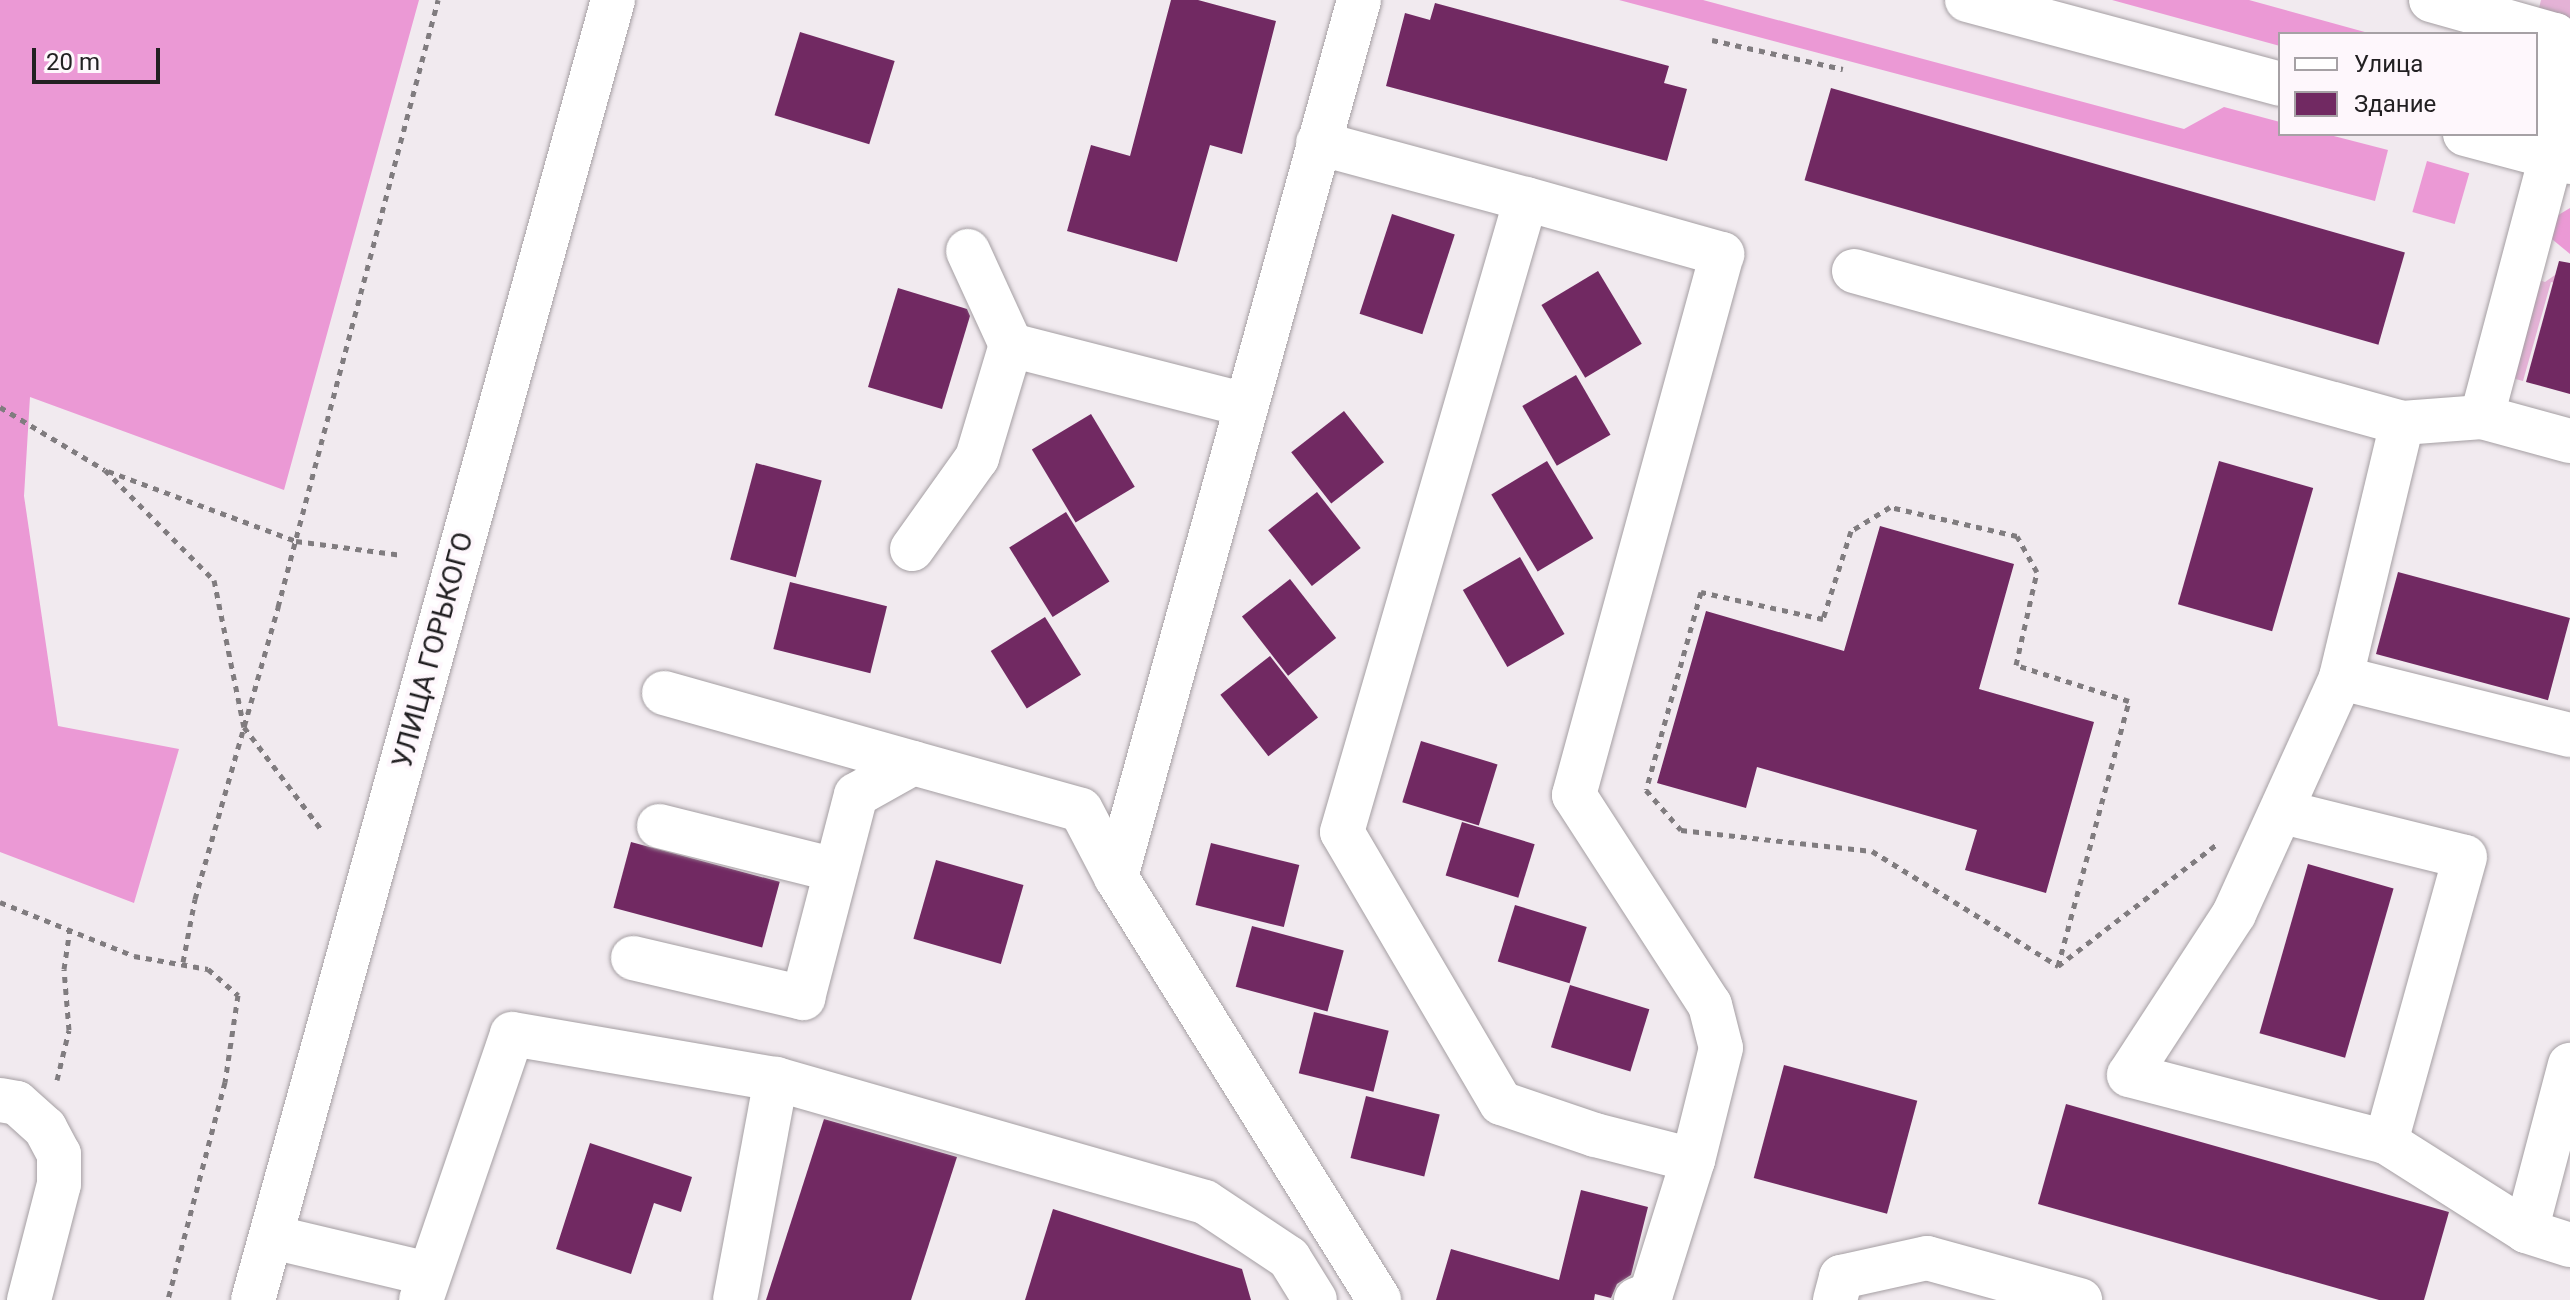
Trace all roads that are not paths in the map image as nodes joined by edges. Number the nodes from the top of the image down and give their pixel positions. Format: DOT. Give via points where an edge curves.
graph roads {
  1 [pos="613,0"];
  2 [pos="1359,0"];
  3 [pos="1967,0"];
  4 [pos="2431,0"];
  5 [pos="2562,37"];
  6 [pos="2278,83"];
  7 [pos="2472,136"];
  8 [pos="1318,143"];
  9 [pos="2560,160"];
  10 [pos="1526,199"];
  11 [pos="968,251"];
  12 [pos="1854,271"];
  13 [pos="1011,345"];
  14 [pos="1246,405"];
  15 [pos="2482,417"];
  16 [pos="2402,423"];
  17 [pos="2570,441"];
  18 [pos="912,549"];
  19 [pos="2341,678"];
  20 [pos="664,693"];
  21 [pos="2570,735"];
  22 [pos="913,763"];
  23 [pos="2283,812"];
  24 [pos="659,826"];
  25 [pos="836,870"];
  26 [pos="1116,877"];
  27 [pos="633,958"];
  28 [pos="2570,1065"];
  29 [pos="776,1079"];
  30 [pos="0,1100"];
  31 [pos="2386,1142"];
  32 [pos="1693,1160"];
  33 [pos="2526,1231"];
  34 [pos="272,1237"];
  35 [pos="2570,1245"];
  36 [pos="424,1287"];
  37 [pos="29,1300"];
  38 [pos="253,1300"];
  39 [pos="735,1300"];
  40 [pos="1315,1300"];
  41 [pos="1379,1300"];
  42 [pos="1636,1300"];
  43 [pos="1835,1300"];
  44 [pos="2080,1300"];
  1 -- 34 [label="main road, УЛИЦА ГОРЬКОГО"];
  2 -- 8 [label="main road"];
  3 -- 6 [label="main road"];
  4 -- 5 [label="main road"];
  5 -- 9 [label="main road"];
  7 -- 9 [label="main road"];
  8 -- 10 [label="main road"];
  8 -- 14 [label="main road"];
  9 -- 15 [label="main road"];
  10 -- 32 [label="main road" via="1342,832 1501,1103"];
  10 -- 32 [label="main road" via="1722,254 1574,795 1710,1005 1721,1048"];
  11 -- 13 [label="main road"];
  12 -- 16 [label="main road"];
  13 -- 14 [label="main road"];
  13 -- 18 [label="main road" via="977,458"];
  14 -- 26 [label="main road"];
  15 -- 16 [label="main road"];
  15 -- 17 [label="main road"];
  16 -- 19 [label="main road"];
  19 -- 21 [label="main road"];
  19 -- 23 [label="main road"];
  20 -- 22 [label="main road"];
  22 -- 25 [label="main road" via="856,795"];
  22 -- 26 [label="main road" via="1081,810"];
  23 -- 31 [label="main road" via="2465,857"];
  23 -- 31 [label="main road" via="2234,914 2129,1075"];
  24 -- 25 [label="main road"];
  25 -- 27 [label="main road" via="803,998"];
  26 -- 41 [label="main road"];
  28 -- 33 [label="main road"];
  29 -- 36 [label="main road" via="512,1034"];
  29 -- 39 [label="main road"];
  29 -- 40 [label="main road" via="1205,1202 1289,1258"];
  30 -- 37 [label="main road" via="17,1103 45,1128 59,1154 59,1184"];
  31 -- 33 [label="main road"];
  32 -- 42 [label="main road" via="1651,1294"];
  33 -- 35 [label="main road"];
  34 -- 36 [label="main road"];
  34 -- 38 [label="main road, УЛИЦА ГОРЬКОГО"];
  43 -- 44 [label="main road" via="1841,1277 1927,1258"];
}
